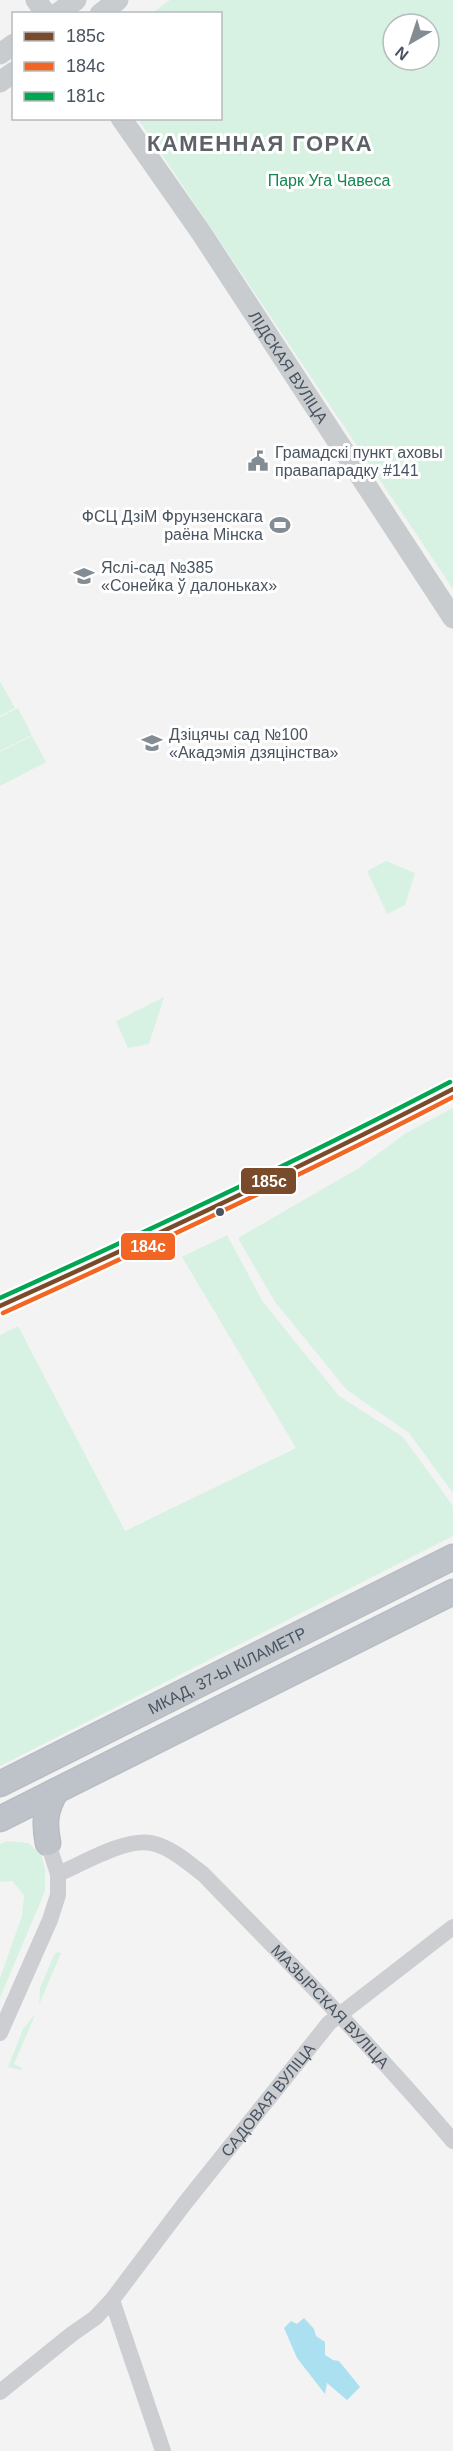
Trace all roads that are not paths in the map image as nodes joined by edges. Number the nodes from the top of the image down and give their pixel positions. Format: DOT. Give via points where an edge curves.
graph roads {
  1 [pos="76,0"];
  2 [pos="118,0"];
  3 [pos="60,12"];
  4 [pos="103,12"];
  5 [pos="122,120"];
  6 [pos="453,618"];
  7 [pos="453,1089"];
  8 [pos="0,1306"];
  9 [pos="453,1557"];
  10 [pos="453,1592"];
  11 [pos="0,1784"];
  12 [pos="56,1791"];
  13 [pos="0,1821"];
  14 [pos="48,1843"];
  15 [pos="58,1874"];
  16 [pos="453,1927"];
  17 [pos="340,2015"];
  18 [pos="0,2033"];
  19 [pos="453,2141"];
  20 [pos="112,2300"];
  21 [pos="0,2392"];
  22 [pos="163,2451"];
  1 -- 3 [label="main road"];
  2 -- 4 [label="main road"];
  5 -- 6 [label="main road, ЛІДСКАЯ ВУЛІЦА" via="200,231"];
  7 -- 8 [label="main road" via="318,1158"];
  9 -- 11 [label="highway, МКАД, 37-Ы КІЛАМЕТР"];
  10 -- 12 [label="highway, МКАД, 37-Ы КІЛАМЕТР"];
  12 -- 13 [label="highway, МКАД, 37-Ы КІЛАМЕТР"];
  12 -- 14 [label="highway" via="45,1817"];
  13 -- 14 [label="highway" via="26,1828"];
  14 -- 15 [label="street"];
  15 -- 17 [label="street, МАЗЫРСКАЯ ВУЛІЦА" via="131,1843 150,1843 180,1857 203,1874"];
  15 -- 18 [label="street" via="58,1895 50,1920"];
  16 -- 17 [label="street, САДОВАЯ ВУЛІЦА"];
  17 -- 19 [label="street, МАЗЫРСКАЯ ВУЛІЦА"];
  17 -- 20 [label="street, САДОВАЯ ВУЛІЦА" via="301,2056"];
  20 -- 21 [label="street, САДОВАЯ ВУЛІЦА" via="95,2318"];
  20 -- 22 [label="street"];
}
